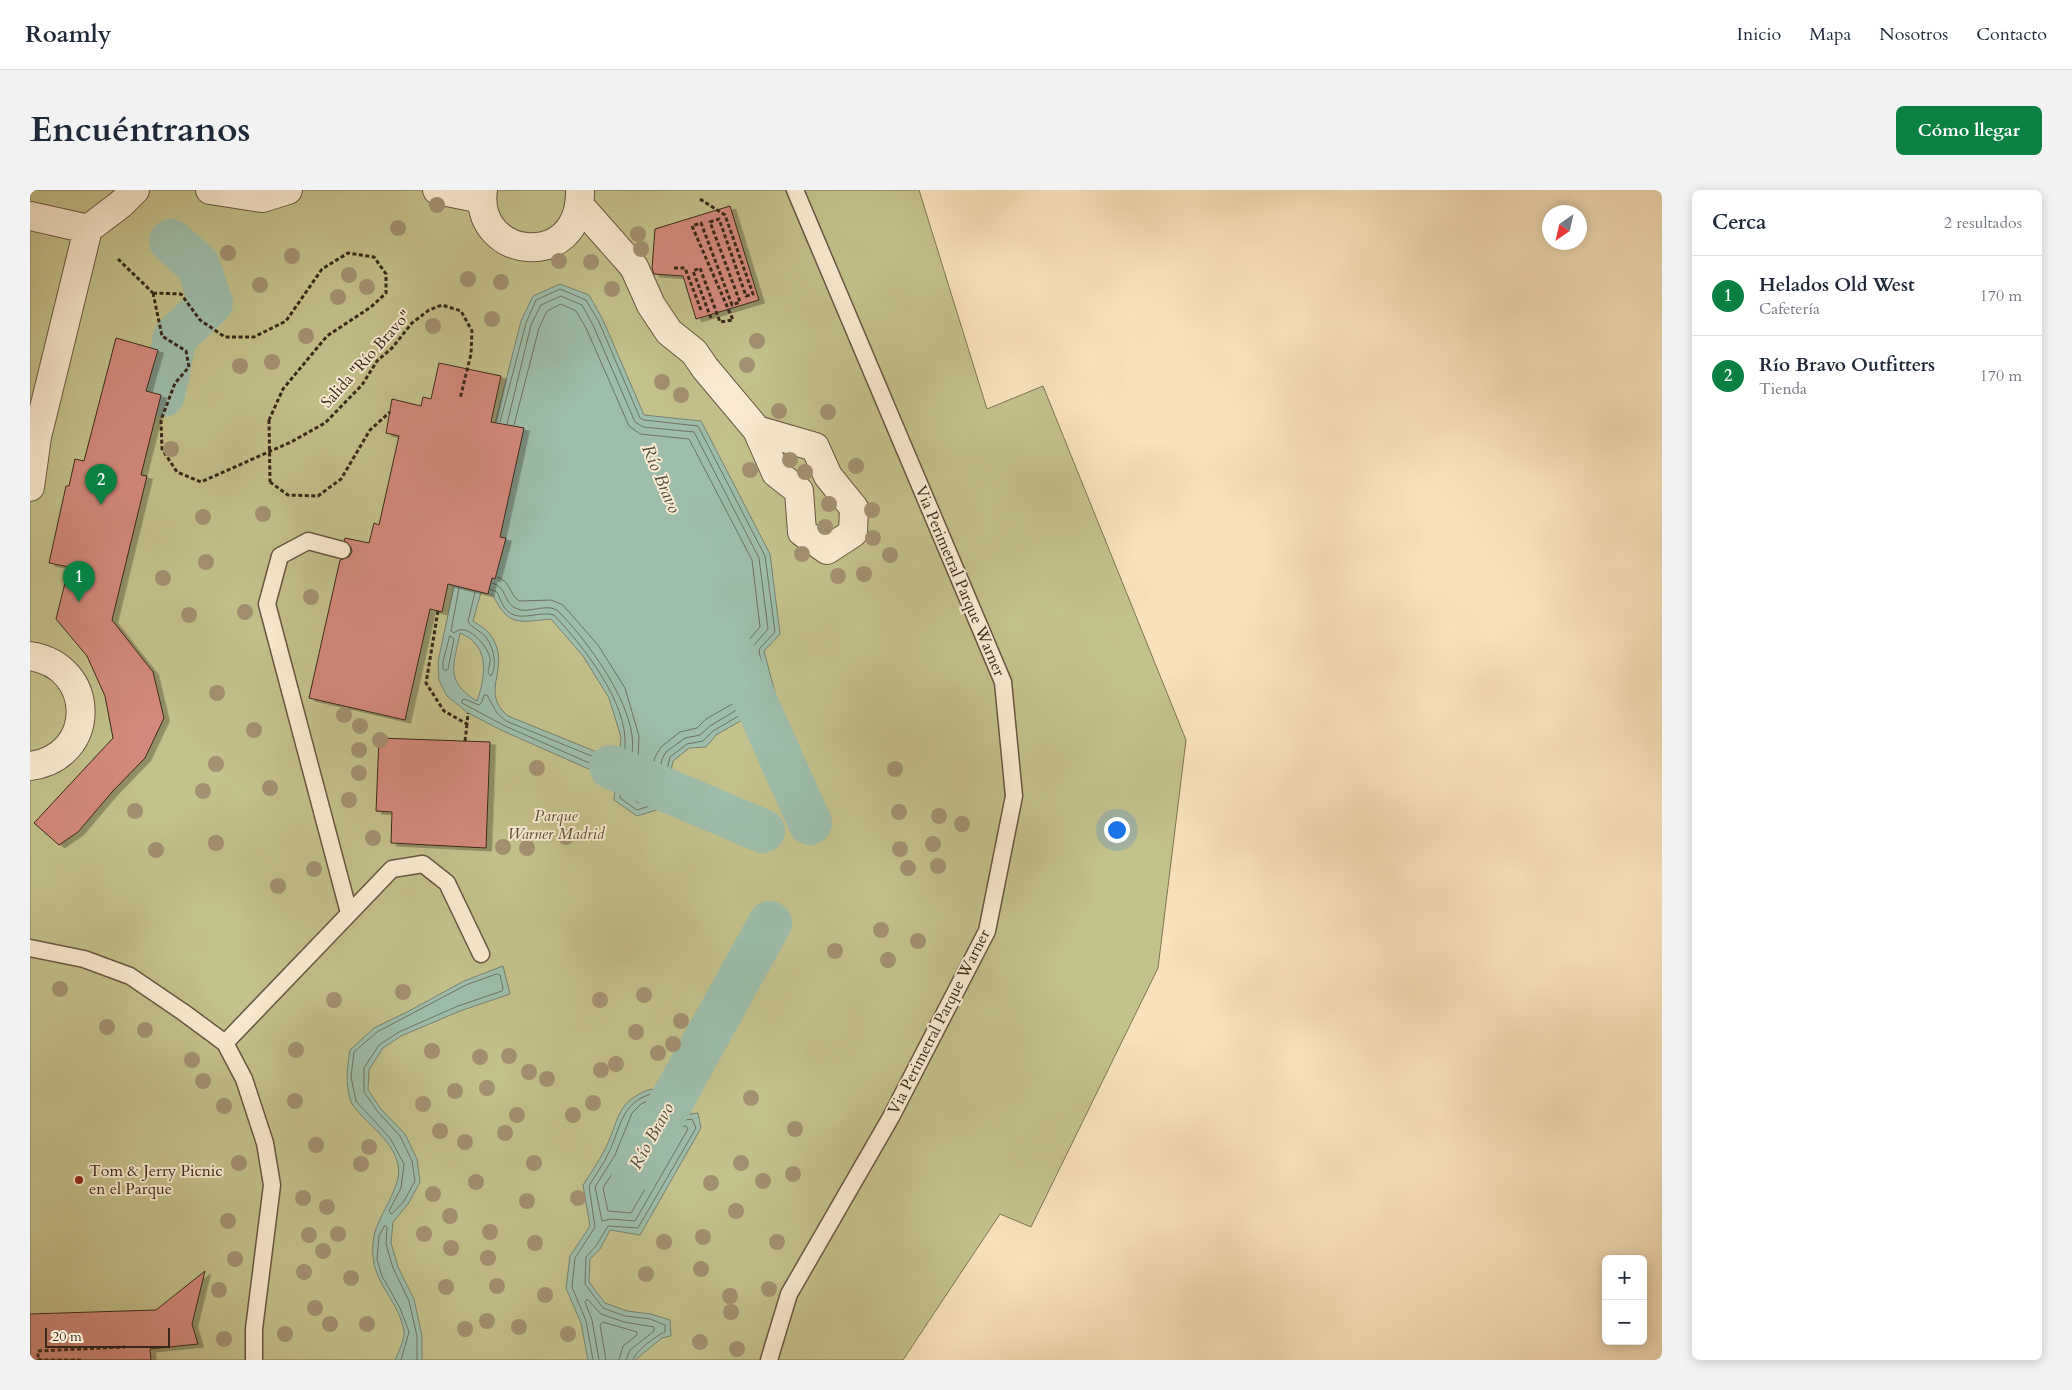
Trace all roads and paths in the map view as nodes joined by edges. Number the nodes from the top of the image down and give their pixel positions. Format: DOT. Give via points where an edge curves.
graph roads {
  1 [pos="135,190"];
  2 [pos="210,190"];
  3 [pos="288,190"];
  4 [pos="437,190"];
  5 [pos="795,190"];
  6 [pos="483,194"];
  7 [pos="580,199"];
  8 [pos="700,199"];
  9 [pos="30,216"];
  10 [pos="88,229"];
  11 [pos="634,267"];
  12 [pos="153,293"];
  13 [pos="701,311"];
  14 [pos="705,319"];
  15 [pos="460,399"];
  16 [pos="390,412"];
  17 [pos="757,430"];
  18 [pos="828,476"];
  19 [pos="30,487"];
  20 [pos="788,499"];
  21 [pos="342,550"];
  22 [pos="438,611"];
  23 [pos="30,656"];
  24 [pos="468,713"];
  25 [pos="467,724"];
  26 [pos="465,741"];
  27 [pos="30,766"];
  28 [pos="349,914"];
  29 [pos="30,948"];
  30 [pos="481,954"];
  31 [pos="225,1044"];
  32 [pos="125,1347"];
  33 [pos="81,1360"];
  34 [pos="254,1360"];
  35 [pos="769,1360"];
  1 -- 10 [label="street"];
  2 -- 3 [label="street" via="262,198"];
  4 -- 6 [label="street"];
  5 -- 35 [label="lane, Via Perimetral Parque Warner" via="1003,682 1014,796 987,930 891,1117 789,1294"];
  6 -- 7 [label="street" via="484,215 493,229 505,240 536,248 552,244 565,235 575,222"];
  7 -- 11 [label="street"];
  8 -- 14 [label="path" via="725,215 753,294 746,296 719,219 710,222 740,302 732,305 701,223 692,226 732,320 720,322 700,268 693,271 712,318"];
  9 -- 10 [label="street"];
  10 -- 12 [label="path"];
  10 -- 19 [label="street" via="37,436"];
  11 -- 13 [label="path" via="685,268"];
  11 -- 17 [label="street" via="651,305 656,330 669,332 694,352 734,413"];
  12 -- 15 [label="path, Salida \"Río Bravo\"" via="162,336 186,351 189,367 175,383 161,420 162,449 177,472 201,482 291,442 325,423 362,385 376,361 392,348 412,323 442,305 461,311 472,331 471,354"];
  12 -- 16 [label="path, bridge" via="180,294 200,320 225,337 254,337 286,321 322,269 348,253 374,257 386,274 386,293 371,307 326,336 283,389 269,420 270,482 288,496 318,496 341,479 370,430"];
  17 -- 18 [label="street" via="815,447"];
  17 -- 20 [label="street"];
  18 -- 20 [label="street"];
  18 -- 20 [label="street" via="854,508 852,533 827,550 802,532"];
  21 -- 28 [label="lane" via="308,541 280,556 267,604"];
  22 -- 25 [label="path" via="426,683 444,711"];
  23 -- 27 [label="street" via="59,666 71,678 82,712 79,729 70,745 57,757"];
  24 -- 25 [label="path"];
  25 -- 26 [label="path"];
  28 -- 30 [label="lane" via="392,869 423,864 447,882"];
  28 -- 31 [label="lane"];
  29 -- 31 [label="lane" via="84,959 130,976"];
  31 -- 34 [label="lane" via="244,1079 264,1144 272,1185 254,1328"];
  32 -- 33 [label="path" via="38,1351 38,1360"];
}
